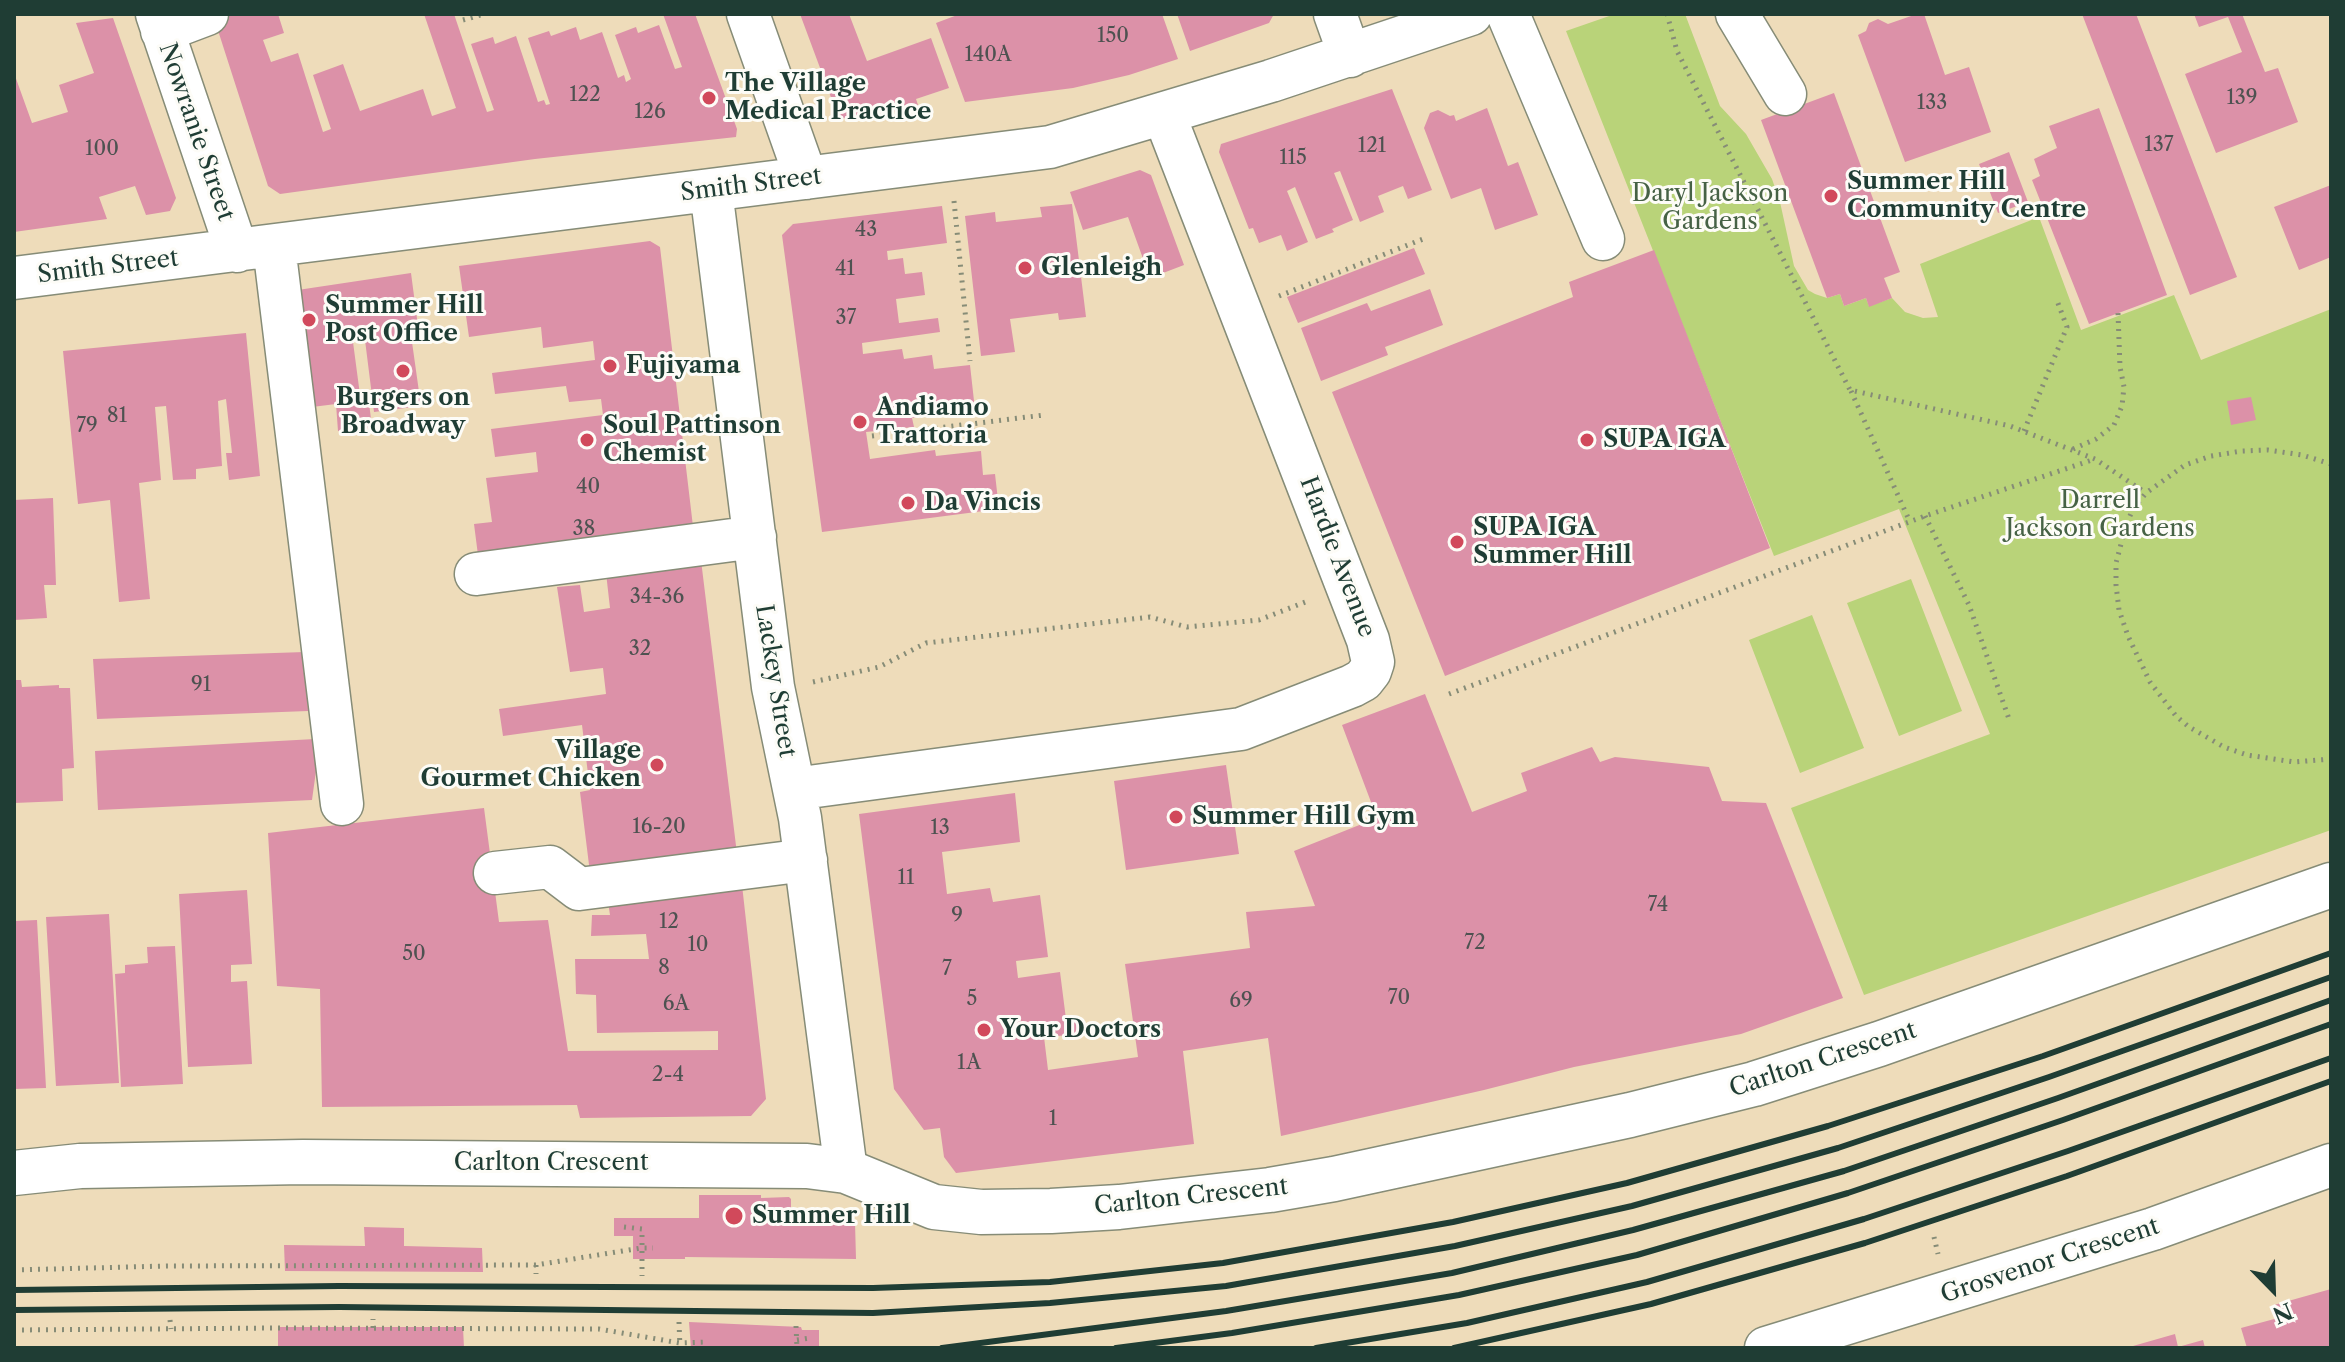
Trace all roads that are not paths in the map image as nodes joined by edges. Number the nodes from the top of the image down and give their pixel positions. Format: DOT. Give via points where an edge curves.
graph roads {
  1 [pos="207,14"];
  2 [pos="748,14"];
  3 [pos="1335,14"];
  4 [pos="1471,14"];
  5 [pos="1508,14"];
  6 [pos="1737,14"];
  7 [pos="159,22"];
  8 [pos="1350,56"];
  9 [pos="1785,94"];
  10 [pos="1164,114"];
  11 [pos="806,178"];
  12 [pos="711,190"];
  13 [pos="1603,239"];
  14 [pos="255,248"];
  15 [pos="14,278"];
  16 [pos="755,537"];
  17 [pos="476,574"];
  18 [pos="794,789"];
  19 [pos="342,804"];
  20 [pos="806,860"];
  21 [pos="495,873"];
  22 [pos="2331,885"];
  23 [pos="2331,1165"];
  24 [pos="846,1171"];
  25 [pos="14,1173"];
  26 [pos="1766,1348"];
  1 -- 7 [label="street"];
  2 -- 11 [label="street"];
  3 -- 8 [label="street"];
  4 -- 8 [label="street, Smith Street"];
  5 -- 13 [label="street"];
  6 -- 9 [label="street"];
  7 -- 14 [label="street, Nowranie Street"];
  8 -- 10 [label="street, Smith Street"];
  10 -- 11 [label="street, Smith Street" via="1050,147"];
  10 -- 18 [label="street, Hardie Avenue" via="1348,586 1372,651 1370,671 1352,686 1241,729"];
  11 -- 12 [label="street, Smith Street"];
  12 -- 14 [label="street, Smith Street"];
  12 -- 16 [label="street, Lackey Street"];
  14 -- 15 [label="street, Smith Street"];
  14 -- 19 [label="street, Nowranie Street"];
  16 -- 17 [label="street"];
  16 -- 18 [label="street, Lackey Street" via="773,687"];
  18 -- 20 [label="street, Lackey Street"];
  20 -- 21 [label="street" via="579,889 550,867"];
  20 -- 24 [label="street, Lackey Street"];
  22 -- 24 [label="main road, Carlton Crescent" via="1754,1084 1334,1179 1119,1207 981,1212 934,1207"];
  23 -- 26 [label="street, Grosvenor Crescent" via="2153,1229"];
  24 -- 25 [label="main road, Carlton Crescent" via="758,1164 303,1162 80,1166"];
}
